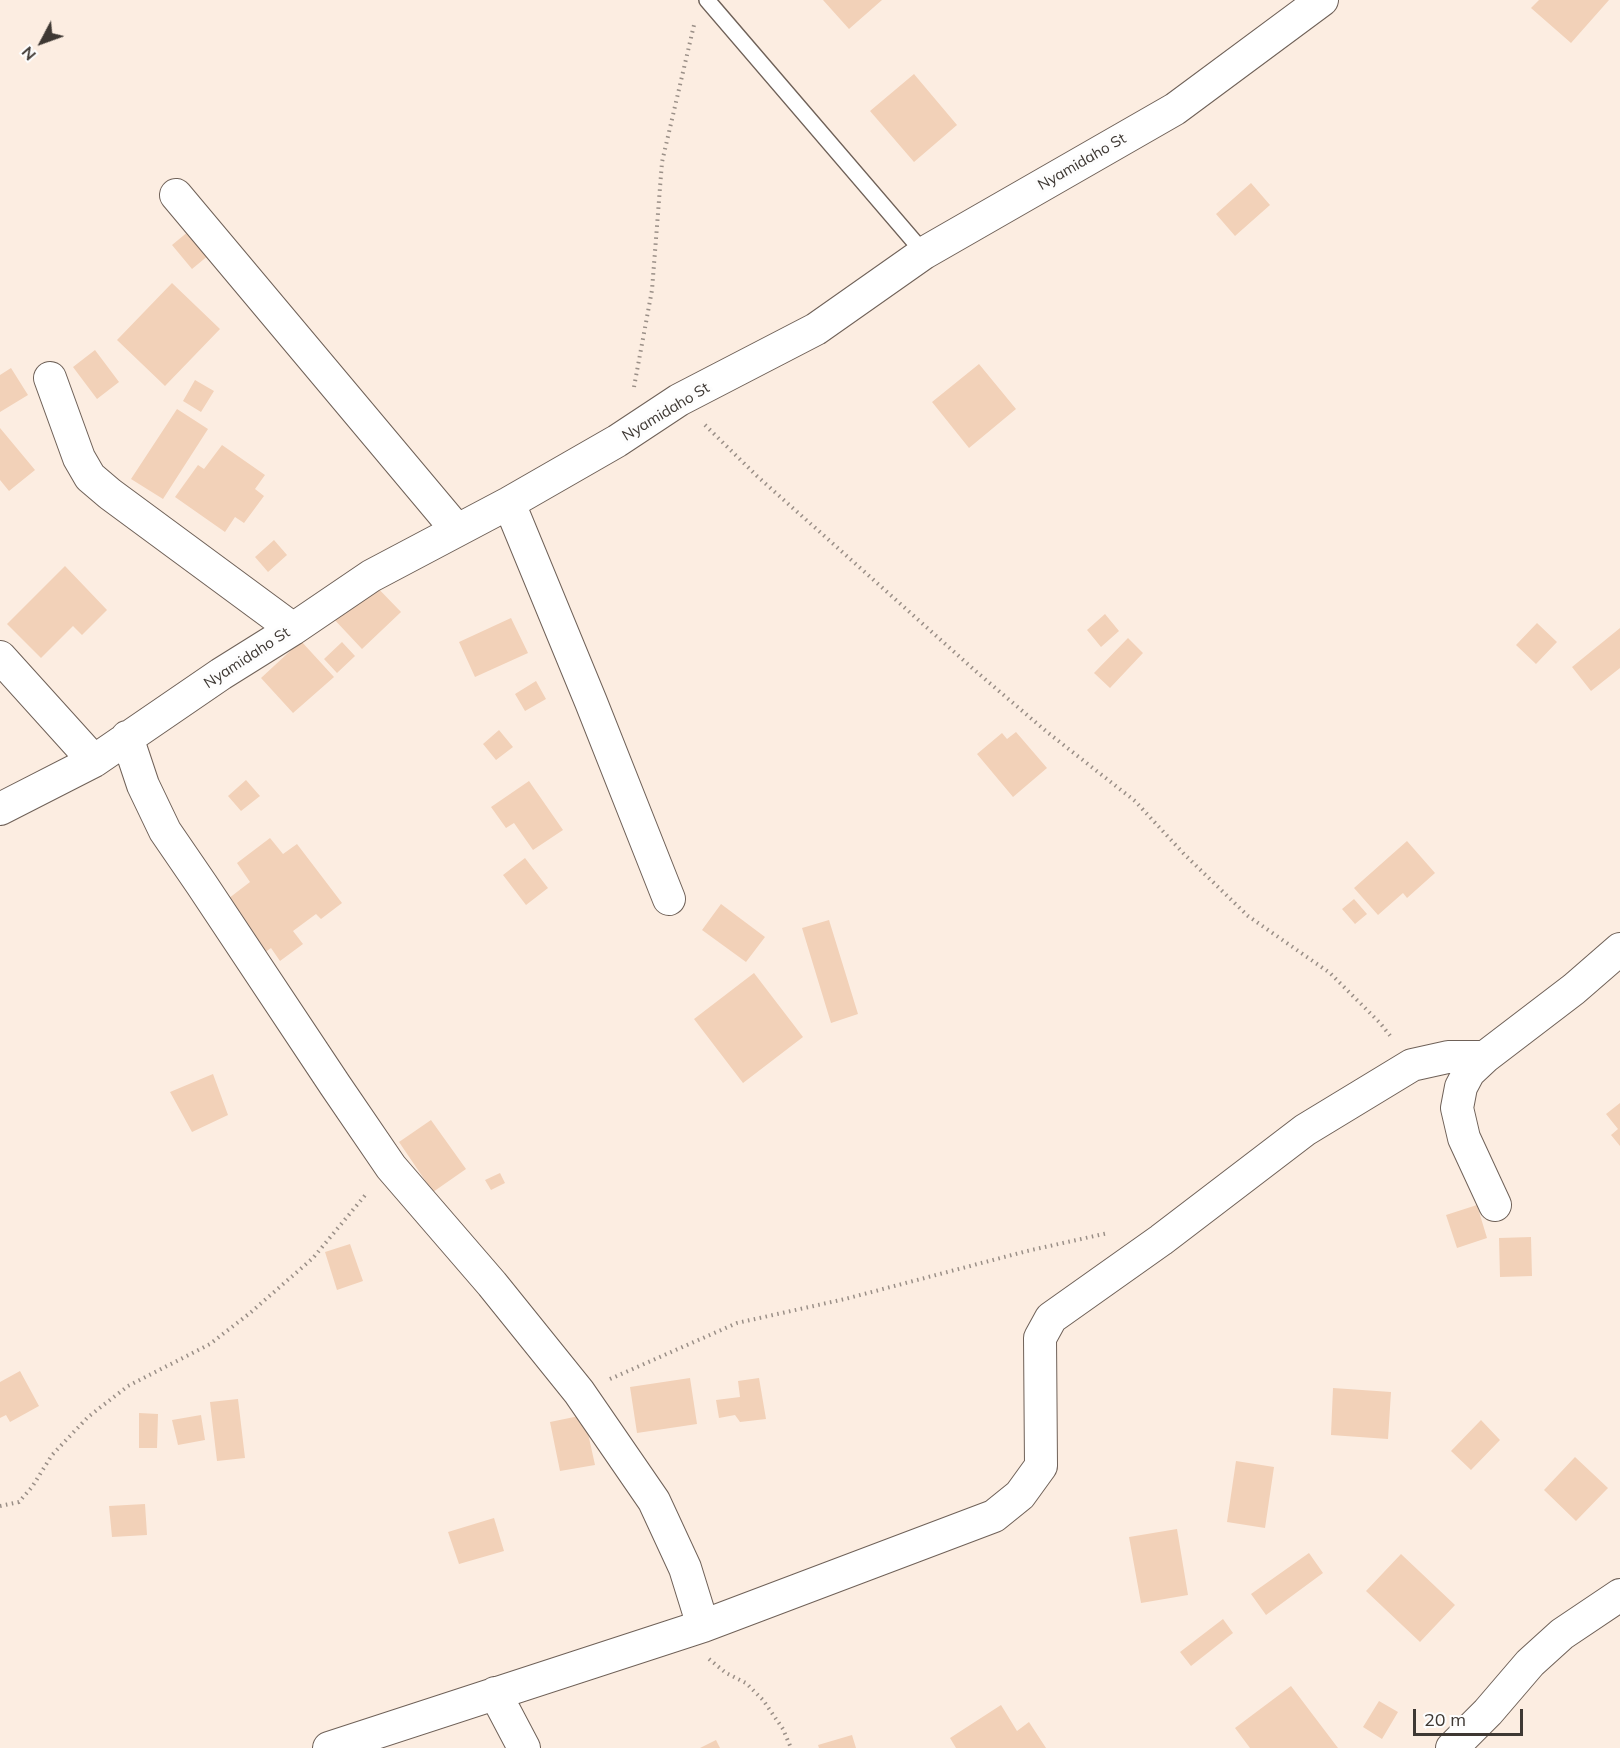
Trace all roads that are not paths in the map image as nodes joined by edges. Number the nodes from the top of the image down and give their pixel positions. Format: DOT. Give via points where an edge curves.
graph roads {
  1 [pos="707,0"];
  2 [pos="1322,0"];
  3 [pos="176,195"];
  4 [pos="924,254"];
  5 [pos="50,378"];
  6 [pos="509,503"];
  7 [pos="457,530"];
  8 [pos="294,629"];
  9 [pos="0,657"];
  10 [pos="127,737"];
  11 [pos="94,761"];
  12 [pos="0,809"];
  13 [pos="669,899"];
  14 [pos="1620,949"];
  15 [pos="1485,1057"];
  16 [pos="1495,1205"];
  17 [pos="1620,1595"];
  18 [pos="693,1630"];
  19 [pos="495,1693"];
  20 [pos="329,1748"];
  21 [pos="524,1748"];
  22 [pos="1452,1748"];
  1 -- 4 [label="lane"];
  2 -- 4 [label="street, Nyamidaho St" via="1175,109"];
  3 -- 7 [label="street"];
  4 -- 6 [label="street, Nyamidaho St" via="816,329 679,400"];
  5 -- 8 [label="street" via="79,458 90,477"];
  6 -- 7 [label="street, Nyamidaho St"];
  6 -- 13 [label="street"];
  7 -- 8 [label="street, Nyamidaho St" via="371,576"];
  8 -- 10 [label="street, Nyamidaho St"];
  9 -- 11 [label="street"];
  10 -- 11 [label="street, Nyamidaho St"];
  10 -- 18 [label="street" via="143,785 165,831 391,1167 579,1392 654,1501 685,1568"];
  11 -- 12 [label="street, Nyamidaho St"];
  14 -- 15 [label="street"];
  15 -- 16 [label="street" via="1469,1071 1457,1108 1464,1138"];
  15 -- 18 [label="street" via="1448,1058 1412,1065 1305,1130 1051,1318 1040,1338 1041,1466 1020,1495 994,1516"];
  17 -- 22 [label="street" via="1562,1634 1530,1663"];
  18 -- 19 [label="street"];
  19 -- 20 [label="street"];
  19 -- 21 [label="street"];
}
